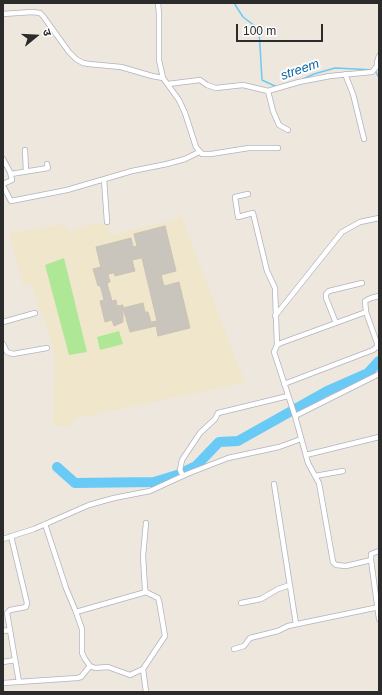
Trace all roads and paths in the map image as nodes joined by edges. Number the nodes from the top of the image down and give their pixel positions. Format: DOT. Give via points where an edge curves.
graph roads {
  1 [pos="158,3"];
  2 [pos="3,14"];
  3 [pos="379,56"];
  4 [pos="345,74"];
  5 [pos="163,78"];
  6 [pos="168,84"];
  7 [pos="268,91"];
  8 [pos="288,130"];
  9 [pos="364,139"];
  10 [pos="278,148"];
  11 [pos="25,150"];
  12 [pos="199,152"];
  13 [pos="3,159"];
  14 [pos="48,164"];
  15 [pos="26,171"];
  16 [pos="11,174"];
  17 [pos="104,179"];
  18 [pos="3,185"];
  19 [pos="248,194"];
  20 [pos="379,218"];
  21 [pos="107,222"];
  22 [pos="362,283"];
  23 [pos="379,296"];
  24 [pos="366,312"];
  25 [pos="36,313"];
  26 [pos="275,316"];
  27 [pos="3,322"];
  28 [pos="336,323"];
  29 [pos="3,344"];
  30 [pos="277,345"];
  31 [pos="47,348"];
  32 [pos="379,374"];
  33 [pos="284,384"];
  34 [pos="288,396"];
  35 [pos="294,415"];
  36 [pos="379,437"];
  37 [pos="301,439"];
  38 [pos="306,456"];
  39 [pos="343,471"];
  40 [pos="182,473"];
  41 [pos="316,476"];
  42 [pos="274,484"];
  43 [pos="146,523"];
  44 [pos="45,524"];
  45 [pos="11,536"];
  46 [pos="3,539"];
  47 [pos="379,551"];
  48 [pos="371,560"];
  49 [pos="290,585"];
  50 [pos="146,592"];
  51 [pos="241,603"];
  52 [pos="378,607"];
  53 [pos="76,612"];
  54 [pos="379,619"];
  55 [pos="296,624"];
  56 [pos="10,630"];
  57 [pos="3,631"];
  58 [pos="234,649"];
  59 [pos="15,660"];
  60 [pos="3,662"];
  61 [pos="90,666"];
  62 [pos="143,669"];
  63 [pos="19,682"];
  64 [pos="3,683"];
  65 [pos="146,692"];
  1 -- 5 [label="street" via="158,60"];
  2 -- 5 [label="street" via="40,13 69,52 83,63 121,67"];
  3 -- 4 [label="street" via="376,68 372,72"];
  4 -- 7 [label="street" via="299,82"];
  4 -- 9 [label="street" via="353,94"];
  5 -- 6 [label="street"];
  6 -- 7 [label="street" via="200,80 216,88 242,85"];
  6 -- 12 [label="street" via="179,100"];
  7 -- 8 [label="street" via="279,125"];
  10 -- 12 [label="street" via="249,148 211,154"];
  11 -- 15 [label="street"];
  12 -- 17 [label="street" via="185,159"];
  13 -- 16 [label="street"];
  14 -- 15 [label="street" via="48,168"];
  15 -- 16 [label="street"];
  16 -- 18 [label="street" via="12,180"];
  17 -- 18 [label="street" via="67,190 11,201"];
  17 -- 21 [label="street"];
  19 -- 26 [label="street" via="235,197 238,217 253,213 267,271 275,288"];
  20 -- 26 [label="street" via="360,222 342,232"];
  22 -- 28 [label="street" via="326,294"];
  23 -- 24 [label="street" via="365,301"];
  24 -- 28 [label="street"];
  24 -- 33 [label="street" via="377,343 375,349"];
  25 -- 27 [label="street"];
  26 -- 30 [label="street"];
  28 -- 30 [label="street"];
  29 -- 31 [label="street" via="7,352 13,354"];
  30 -- 33 [label="street" via="274,352"];
  32 -- 35 [label="street"];
  33 -- 34 [label="street"];
  34 -- 35 [label="street"];
  34 -- 40 [label="street" via="218,413 200,433 182,460"];
  35 -- 37 [label="street"];
  36 -- 38 [label="street"];
  37 -- 38 [label="street"];
  37 -- 40 [label="street"];
  38 -- 41 [label="street"];
  39 -- 41 [label="street"];
  40 -- 44 [label="street" via="150,491 89,505"];
  41 -- 48 [label="street" via="333,562 346,566"];
  42 -- 49 [label="street"];
  43 -- 50 [label="street" via="143,556"];
  44 -- 45 [label="street"];
  44 -- 53 [label="street"];
  45 -- 46 [label="street"];
  45 -- 56 [label="street" via="27,605 8,611"];
  47 -- 48 [label="street" via="371,554"];
  48 -- 52 [label="street"];
  49 -- 51 [label="street"];
  49 -- 55 [label="street"];
  50 -- 53 [label="street"];
  50 -- 62 [label="street" via="158,598 164,636"];
  52 -- 54 [label="street"];
  52 -- 55 [label="street"];
  53 -- 61 [label="street" via="82,629 82,653"];
  55 -- 58 [label="street" via="250,638 244,646"];
  56 -- 57 [label="street"];
  56 -- 59 [label="street"];
  59 -- 60 [label="street"];
  59 -- 63 [label="street"];
  61 -- 62 [label="street" via="108,667 130,675"];
  61 -- 63 [label="street" via="81,677"];
  62 -- 65 [label="street"];
  63 -- 64 [label="street"];
}
